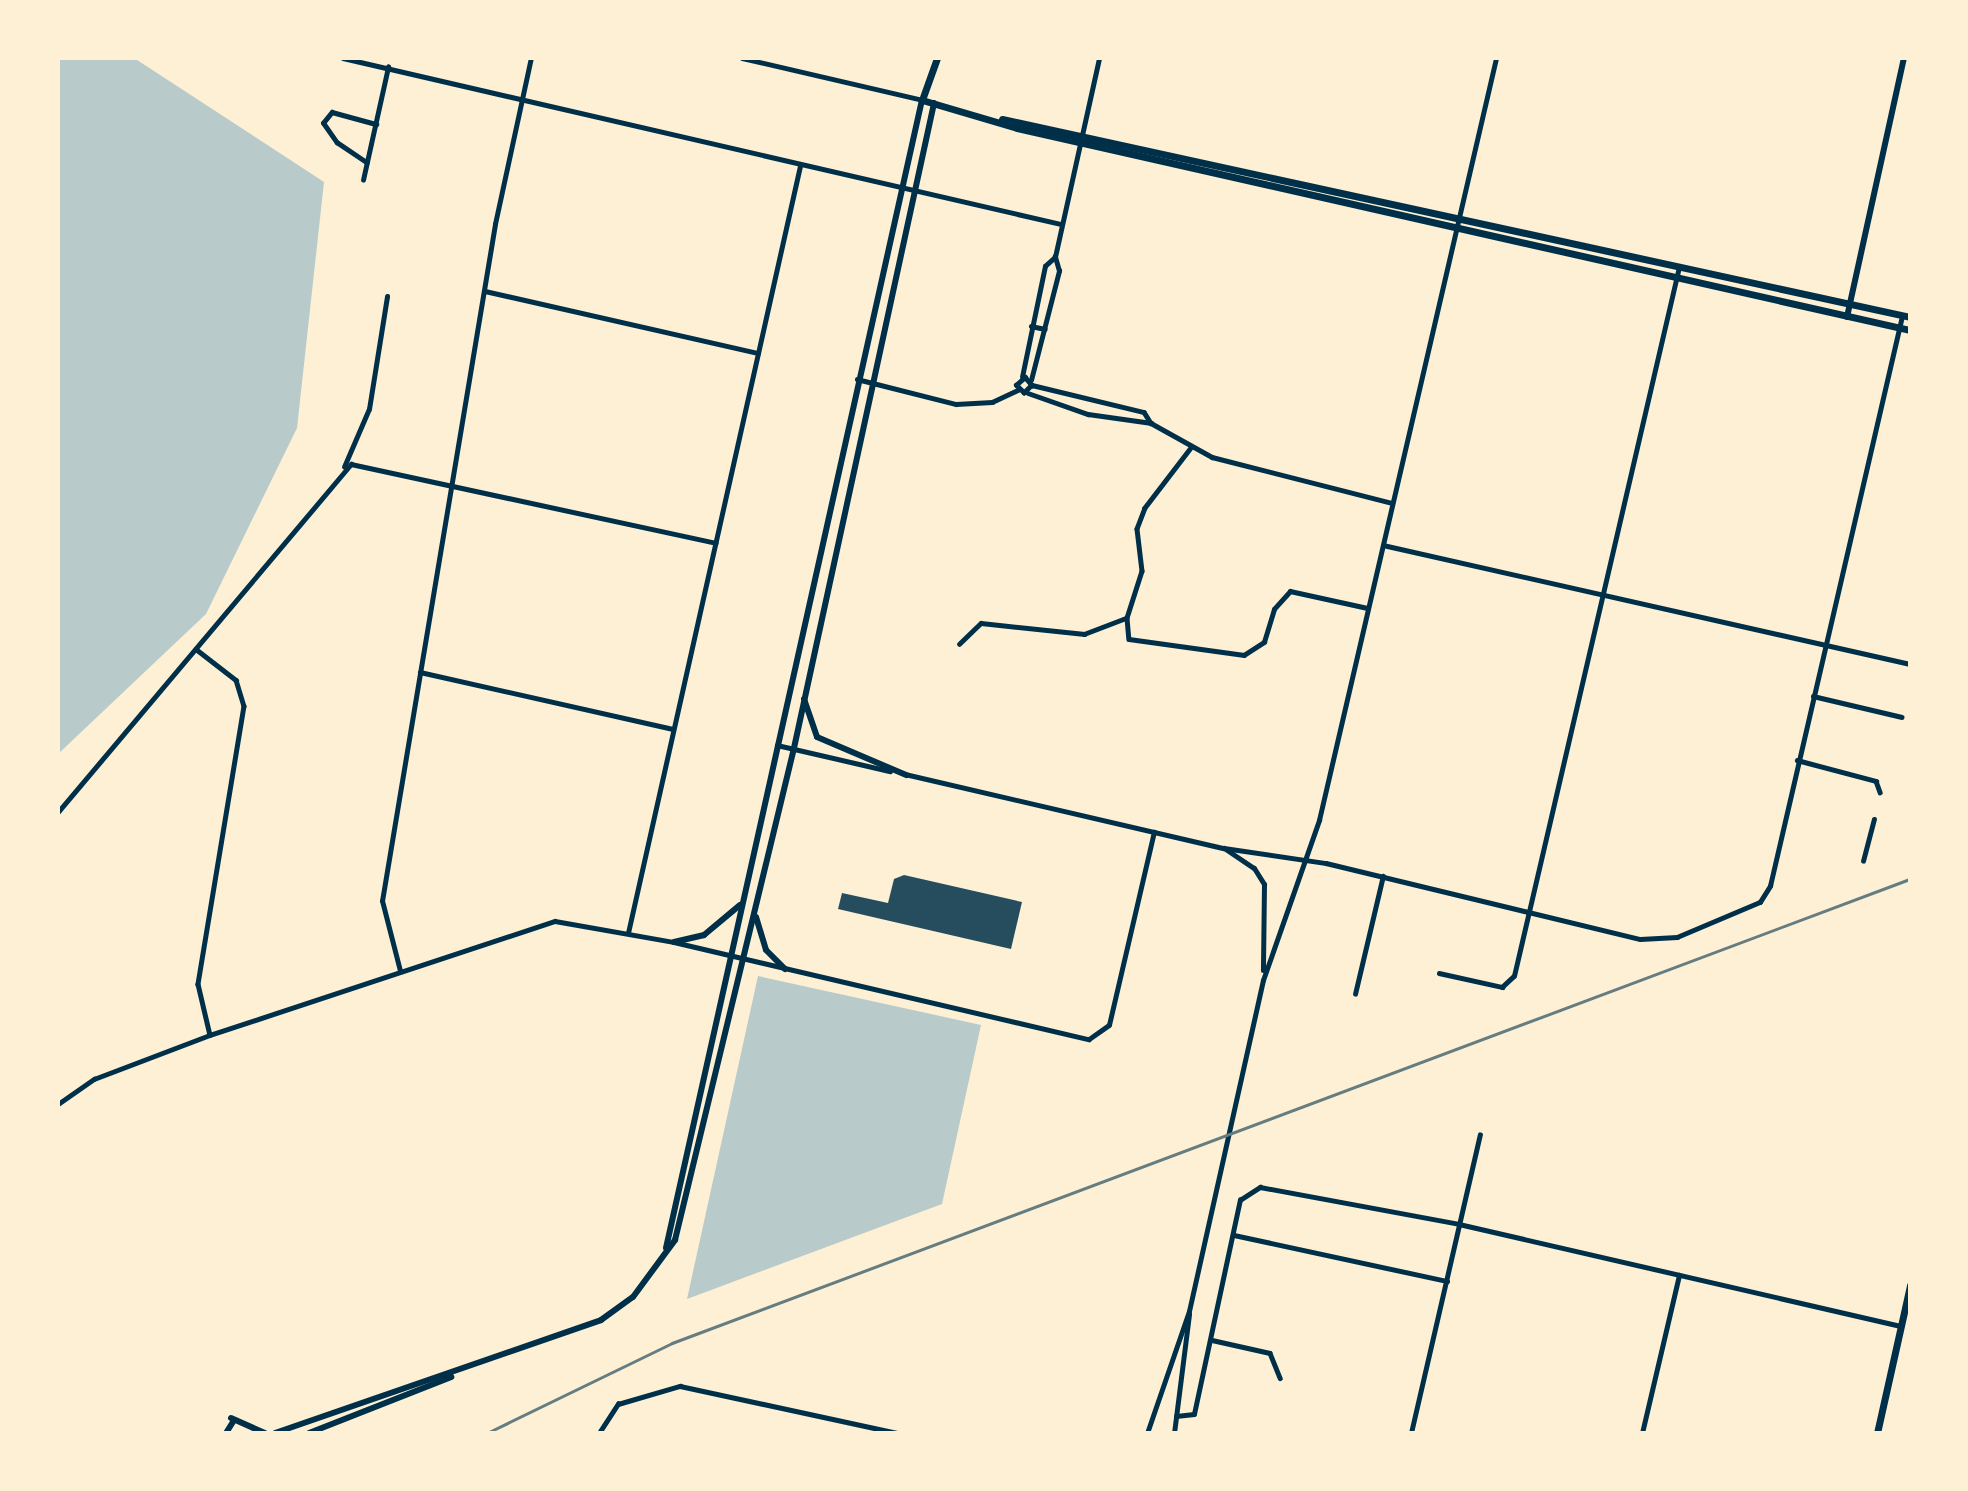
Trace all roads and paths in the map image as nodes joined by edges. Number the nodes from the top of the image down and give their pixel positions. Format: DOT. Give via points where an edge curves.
graph roads {
  1 [pos="343,58"];
  2 [pos="531,58"];
  3 [pos="742,58"];
  4 [pos="937,58"];
  5 [pos="1099,58"];
  6 [pos="1496,58"];
  7 [pos="1904,58"];
  8 [pos="388,67"];
  9 [pos="931,80"];
  10 [pos="522,98"];
  11 [pos="922,100"];
  12 [pos="934,103"];
  13 [pos="994,119"];
  14 [pos="376,124"];
  15 [pos="1081,132"];
  16 [pos="1079,142"];
  17 [pos="367,163"];
  18 [pos="800,166"];
  19 [pos="363,180"];
  20 [pos="902,189"];
  21 [pos="916,192"];
  22 [pos="1460,219"];
  23 [pos="1061,224"];
  24 [pos="1458,229"];
  25 [pos="1055,257"];
  26 [pos="1679,267"];
  27 [pos="1676,279"];
  28 [pos="485,291"];
  29 [pos="387,296"];
  30 [pos="1849,304"];
  31 [pos="1906,316"];
  32 [pos="1847,317"];
  33 [pos="1031,326"];
  34 [pos="1900,328"];
  35 [pos="1045,329"];
  36 [pos="1910,330"];
  37 [pos="758,353"];
  38 [pos="1022,377"];
  39 [pos="857,379"];
  40 [pos="870,382"];
  41 [pos="1032,383"];
  42 [pos="1018,390"];
  43 [pos="1027,393"];
  44 [pos="1151,423"];
  45 [pos="1191,447"];
  46 [pos="342,471"];
  47 [pos="452,484"];
  48 [pos="1392,503"];
  49 [pos="825,528"];
  50 [pos="838,531"];
  51 [pos="716,543"];
  52 [pos="1383,545"];
  53 [pos="1603,594"];
  54 [pos="1367,608"];
  55 [pos="1127,618"];
  56 [pos="959,644"];
  57 [pos="1825,644"];
  58 [pos="196,649"];
  59 [pos="794,659"];
  60 [pos="808,662"];
  61 [pos="1910,664"];
  62 [pos="420,672"];
  63 [pos="803,694"];
  64 [pos="1813,696"];
  65 [pos="1902,717"];
  66 [pos="674,729"];
  67 [pos="777,744"];
  68 [pos="794,748"];
  69 [pos="1797,760"];
  70 [pos="906,775"];
  71 [pos="1880,792"];
  72 [pos="58,812"];
  73 [pos="1874,819"];
  74 [pos="1154,832"];
  75 [pos="1224,848"];
  76 [pos="1863,861"];
  77 [pos="1306,865"];
  78 [pos="1384,876"];
  79 [pos="741,904"];
  80 [pos="1531,911"];
  81 [pos="756,912"];
  82 [pos="628,933"];
  83 [pos="674,943"];
  84 [pos="729,957"];
  85 [pos="745,960"];
  86 [pos="785,969"];
  87 [pos="400,971"];
  88 [pos="1439,973"];
  89 [pos="1263,980"];
  90 [pos="1355,994"];
  91 [pos="210,1035"];
  92 [pos="58,1104"];
  93 [pos="1480,1135"];
  94 [pos="1459,1224"];
  95 [pos="1234,1235"];
  96 [pos="666,1250"];
  97 [pos="1679,1275"];
  98 [pos="1447,1281"];
  99 [pos="1910,1285"];
  100 [pos="1189,1311"];
  101 [pos="1900,1326"];
  102 [pos="1910,1328"];
  103 [pos="1212,1340"];
  104 [pos="459,1373"];
  105 [pos="1280,1378"];
  106 [pos="1176,1416"];
  107 [pos="226,1433"];
  108 [pos="265,1433"];
  109 [pos="275,1433"];
  110 [pos="309,1433"];
  111 [pos="599,1433"];
  112 [pos="898,1433"];
  113 [pos="1147,1433"];
  114 [pos="1174,1433"];
  115 [pos="1411,1433"];
  116 [pos="1642,1433"];
  117 [pos="1877,1433"];
  1 -- 8 [label="street"];
  2 -- 10 [label="street"];
  3 -- 11 [label="street"];
  4 -- 9 [label="main road"];
  5 -- 15 [label="street"];
  6 -- 22 [label="street"];
  7 -- 30 [label="main road"];
  8 -- 10 [label="street"];
  8 -- 14 [label="street"];
  9 -- 11 [label="main road"];
  9 -- 12 [label="main road"];
  10 -- 18 [label="street"];
  10 -- 28 [label="street"];
  11 -- 12 [label="main road"];
  11 -- 20 [label="main road"];
  12 -- 13 [label="main road"];
  12 -- 21 [label="main road"];
  13 -- 15 [label="main road"];
  13 -- 16 [label="main road"];
  14 -- 17 [label="street"];
  14 -- 17 [label="street" via="331,112 323,123 337,144"];
  15 -- 16 [label="street"];
  15 -- 22 [label="main road"];
  16 -- 23 [label="street"];
  16 -- 24 [label="main road"];
  17 -- 19 [label="street"];
  18 -- 20 [label="street"];
  18 -- 37 [label="street"];
  20 -- 21 [label="street"];
  20 -- 39 [label="main road"];
  21 -- 23 [label="street"];
  21 -- 40 [label="main road"];
  22 -- 24 [label="street"];
  22 -- 26 [label="main road"];
  23 -- 25 [label="street"];
  24 -- 27 [label="main road"];
  24 -- 48 [label="street"];
  25 -- 33 [label="street" via="1045,266"];
  25 -- 35 [label="street" via="1059,271"];
  26 -- 27 [label="street"];
  26 -- 30 [label="main road"];
  27 -- 32 [label="main road"];
  27 -- 53 [label="street"];
  28 -- 37 [label="street"];
  28 -- 47 [label="street"];
  29 -- 46 [label="street" via="369,409"];
  30 -- 31 [label="main road"];
  30 -- 32 [label="main road"];
  31 -- 34 [label="street"];
  32 -- 34 [label="main road"];
  33 -- 35 [label="street"];
  33 -- 38 [label="street"];
  34 -- 36 [label="main road"];
  34 -- 57 [label="street"];
  35 -- 41 [label="street"];
  37 -- 51 [label="street"];
  38 -- 41 [label="street"];
  38 -- 42 [label="street"];
  39 -- 40 [label="street"];
  39 -- 49 [label="main road"];
  40 -- 42 [label="street" via="979,405"];
  40 -- 50 [label="main road"];
  41 -- 43 [label="street"];
  41 -- 44 [label="street" via="1144,412"];
  42 -- 43 [label="street"];
  43 -- 44 [label="street" via="1088,414"];
  44 -- 45 [label="street"];
  45 -- 48 [label="street"];
  45 -- 55 [label="street" via="1145,508 1135,545 1142,571"];
  46 -- 47 [label="street" via="359,463"];
  46 -- 58 [label="street"];
  47 -- 51 [label="street"];
  47 -- 62 [label="street"];
  48 -- 52 [label="street"];
  49 -- 50 [label="main road"];
  49 -- 59 [label="main road"];
  50 -- 60 [label="main road"];
  51 -- 66 [label="street"];
  52 -- 53 [label="street"];
  52 -- 54 [label="street"];
  53 -- 57 [label="street"];
  53 -- 80 [label="street"];
  54 -- 55 [label="street" via="1290,591 1274,609 1264,642 1244,655 1138,644 1129,639"];
  54 -- 77 [label="street"];
  55 -- 56 [label="street" via="1084,634 981,623"];
  57 -- 61 [label="street"];
  57 -- 64 [label="street"];
  58 -- 72 [label="street"];
  58 -- 91 [label="street" via="236,680 244,706 198,984"];
  59 -- 60 [label="main road"];
  59 -- 67 [label="main road"];
  60 -- 63 [label="main road"];
  62 -- 66 [label="street"];
  62 -- 87 [label="street" via="382,901"];
  63 -- 68 [label="main road"];
  63 -- 70 [label="main road" via="817,737"];
  64 -- 65 [label="street"];
  64 -- 69 [label="street"];
  66 -- 82 [label="street"];
  67 -- 68 [label="street"];
  67 -- 79 [label="main road"];
  68 -- 70 [label="street"];
  68 -- 81 [label="main road"];
  69 -- 71 [label="street" via="1876,781"];
  69 -- 80 [label="street" via="1770,886 1760,902 1657,941"];
  70 -- 74 [label="street"];
  73 -- 76 [label="street"];
  74 -- 75 [label="street"];
  74 -- 86 [label="street" via="1109,1026 1100,1036 1081,1038"];
  75 -- 77 [label="street"];
  75 -- 89 [label="street" via="1255,868 1264,884"];
  77 -- 78 [label="street"];
  77 -- 89 [label="street"];
  78 -- 80 [label="street"];
  78 -- 90 [label="street"];
  79 -- 83 [label="main road" via="704,935"];
  79 -- 84 [label="main road"];
  80 -- 88 [label="street" via="1511,983 1494,986"];
  81 -- 85 [label="main road"];
  81 -- 86 [label="main road" via="758,936"];
  82 -- 83 [label="street"];
  82 -- 87 [label="street" via="555,921"];
  83 -- 84 [label="street"];
  84 -- 85 [label="street"];
  84 -- 96 [label="main road"];
  85 -- 86 [label="street"];
  85 -- 96 [label="main road" via="683,1215"];
  87 -- 91 [label="street"];
  89 -- 100 [label="street"];
  91 -- 92 [label="street" via="94,1079"];
  93 -- 94 [label="street"];
  94 -- 95 [label="street" via="1268,1188 1248,1189"];
  94 -- 97 [label="street"];
  94 -- 98 [label="street"];
  95 -- 98 [label="street"];
  95 -- 103 [label="street"];
  96 -- 104 [label="main road" via="634,1297 601,1320"];
  97 -- 101 [label="street"];
  97 -- 116 [label="street"];
  98 -- 115 [label="street"];
  99 -- 101 [label="main road"];
  100 -- 106 [label="street"];
  100 -- 113 [label="street"];
  101 -- 102 [label="street"];
  101 -- 117 [label="main road"];
  103 -- 105 [label="street" via="1270,1353"];
  103 -- 106 [label="street" via="1194,1414"];
  104 -- 109 [label="main road"];
  104 -- 110 [label="main road"];
  106 -- 114 [label="street"];
  107 -- 108 [label="main road" via="232,1420"];
  111 -- 112 [label="street" via="618,1404 680,1386"];
}
